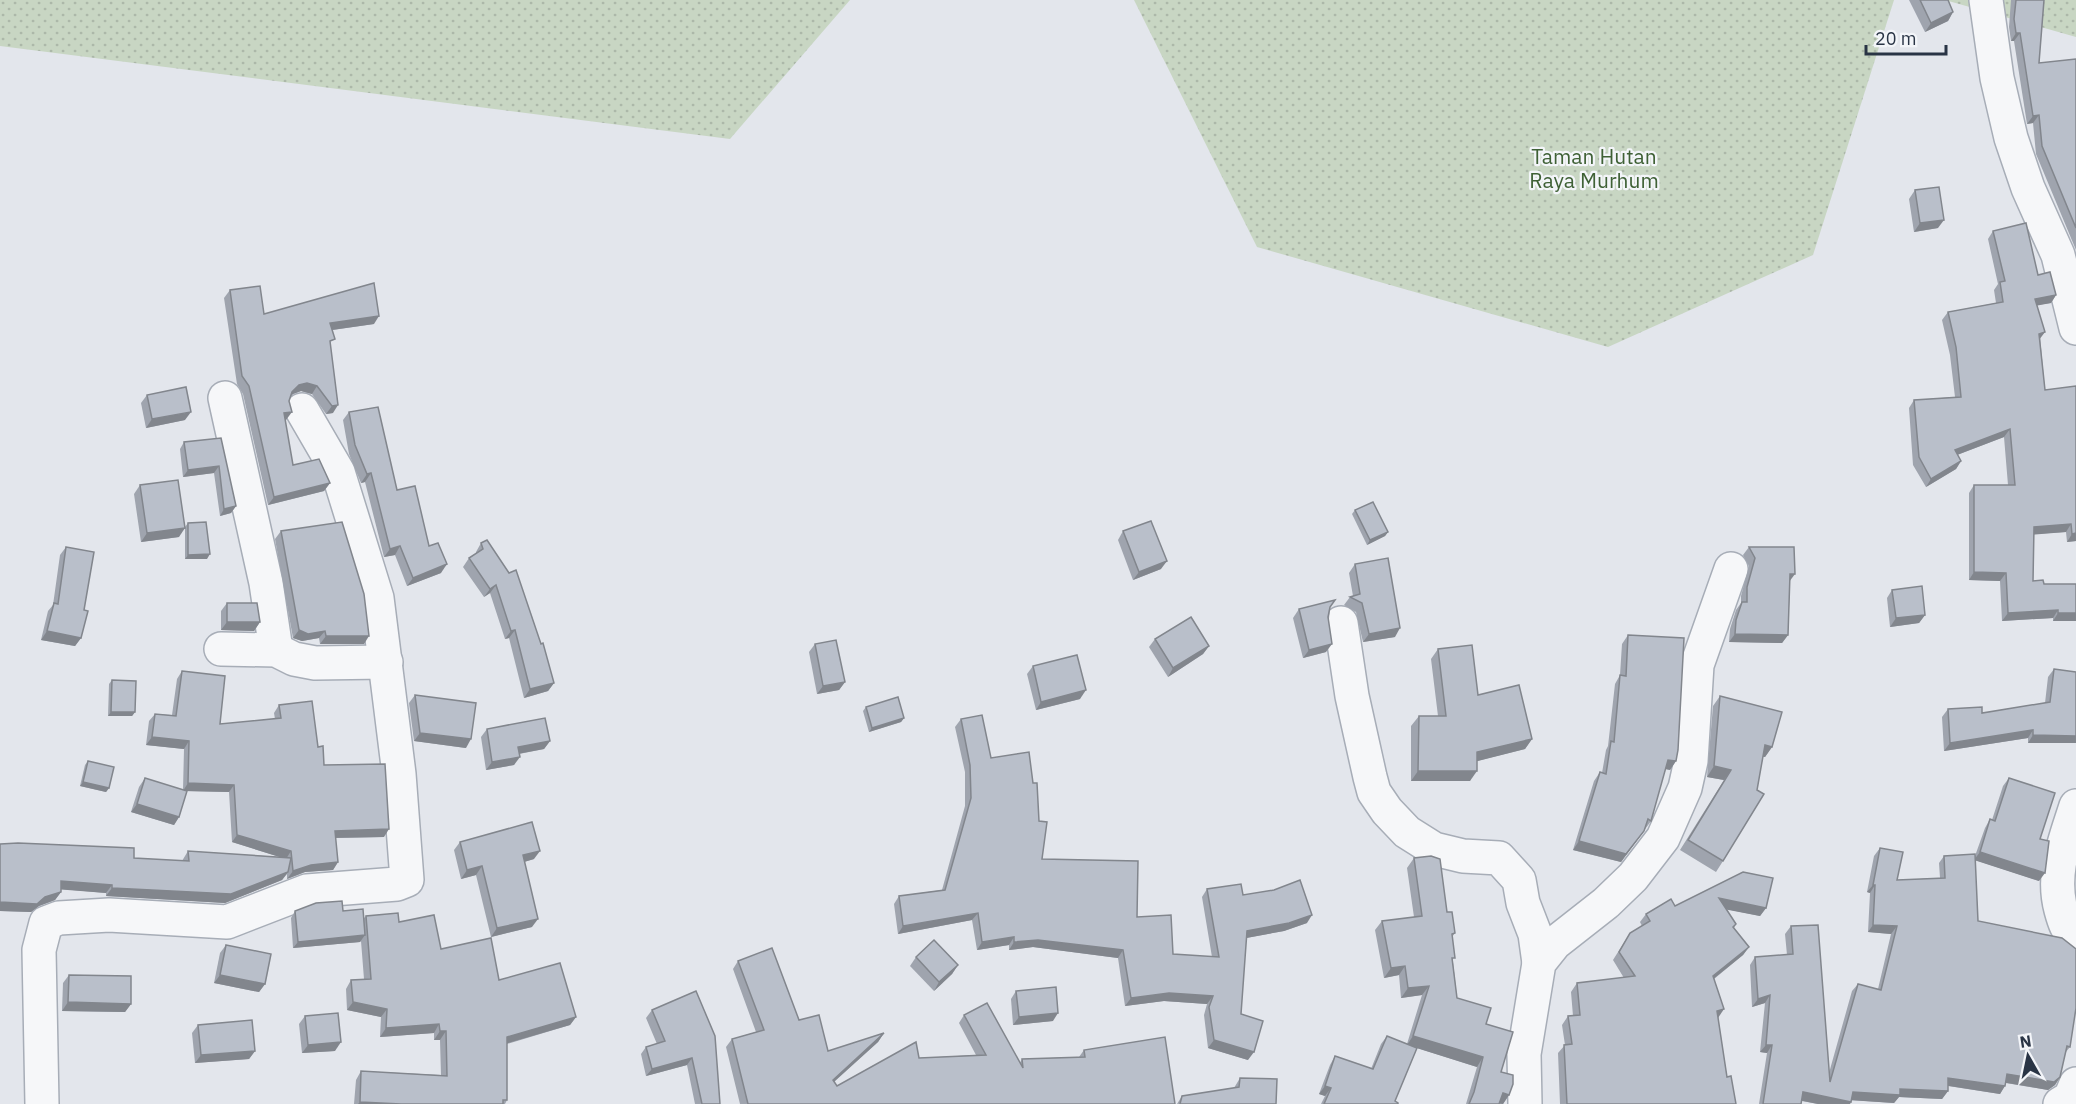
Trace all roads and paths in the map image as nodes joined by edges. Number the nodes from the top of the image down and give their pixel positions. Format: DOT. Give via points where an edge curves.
graph roads {
  1 [pos="1986,0"];
  2 [pos="2076,328"];
  3 [pos="225,398"];
  4 [pos="302,410"];
  5 [pos="1731,569"];
  6 [pos="1341,623"];
  7 [pos="221,649"];
  8 [pos="276,651"];
  9 [pos="386,662"];
  10 [pos="2076,806"];
  11 [pos="2076,939"];
  12 [pos="1539,963"];
  13 [pos="2076,1084"];
  14 [pos="42,1104"];
  15 [pos="1526,1104"];
  16 [pos="2060,1104"];
  1 -- 2 [label="street" via="1997,78 2011,138 2058,255"];
  3 -- 8 [label="street" via="266,583"];
  4 -- 9 [label="street" via="338,472 350,505 377,598"];
  5 -- 12 [label="street" via="1697,665 1691,761 1685,788 1663,838 1633,877 1555,942"];
  6 -- 12 [label="street" via="1352,696 1374,792 1407,832 1434,849 1499,858 1519,880"];
  7 -- 8 [label="street"];
  8 -- 9 [label="street" via="315,663"];
  9 -- 14 [label="street" via="407,880 307,891 228,922 109,915 59,918 46,923 39,950"];
  10 -- 11 [label="street" via="2057,868 2056,888 2064,921"];
  12 -- 15 [label="street" via="1524,1054"];
  13 -- 16 [label="street" via="2070,1098"];
}
